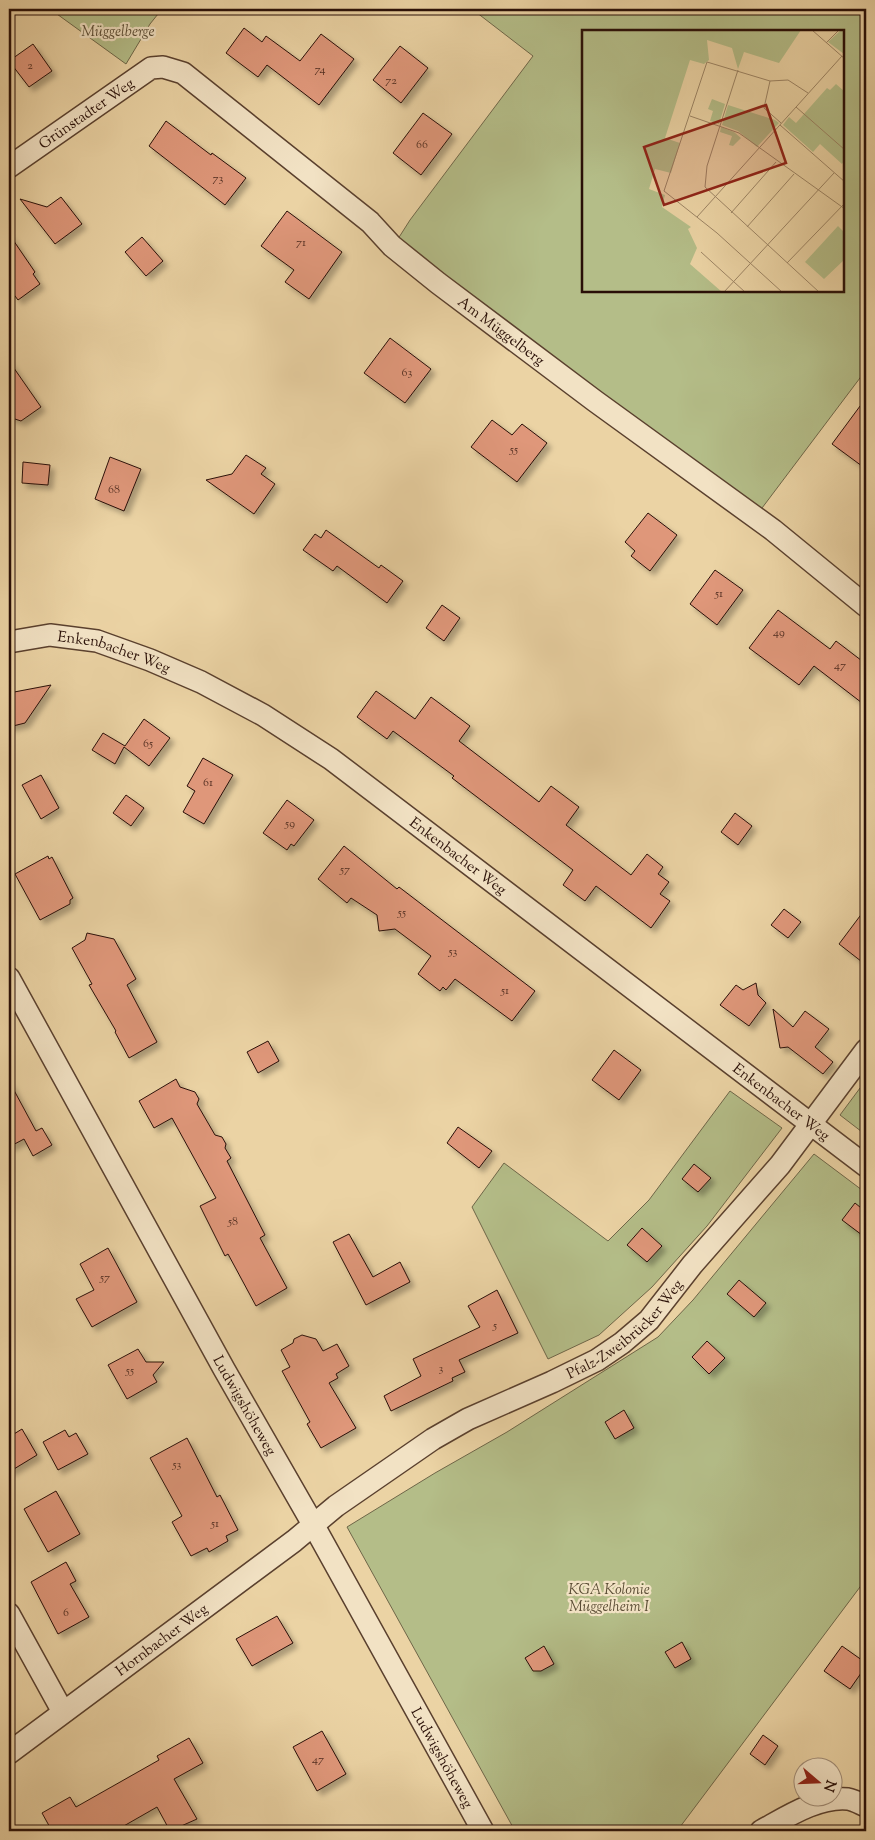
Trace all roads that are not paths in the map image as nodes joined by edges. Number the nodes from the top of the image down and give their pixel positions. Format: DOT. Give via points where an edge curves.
graph roads {
  1 [pos="138,76"];
  2 [pos="9,167"];
  3 [pos="866,606"];
  4 [pos="9,642"];
  5 [pos="9,978"];
  6 [pos="866,1050"];
  7 [pos="812,1123"];
  8 [pos="866,1166"];
  9 [pos="314,1526"];
  10 [pos="9,1614"];
  11 [pos="63,1712"];
  12 [pos="9,1752"];
  13 [pos="866,1806"];
  14 [pos="483,1831"];
  15 [pos="760,1831"];
  1 -- 2 [label="street, Grünstadter Weg"];
  1 -- 3 [label="street, Am Müggelberg" via="151,68 163,67 183,73 370,222 392,246 438,283 773,530"];
  4 -- 7 [label="street, Enkenbacher Weg" via="50,635 96,641 201,682 263,715 331,759"];
  5 -- 9 [label="street, Ludwigshöheweg"];
  6 -- 7 [label="street, Pfalz-Zweibrücker Weg"];
  7 -- 8 [label="street, Enkenbacher Weg"];
  7 -- 9 [label="street, Pfalz-Zweibrücker Weg" via="780,1166 692,1265 649,1320 622,1343 589,1364 433,1438 336,1506"];
  9 -- 11 [label="street, Hornbacher Weg"];
  9 -- 14 [label="street, Ludwigshöheweg"];
  10 -- 11 [label="street"];
  11 -- 12 [label="street, Hornbacher Weg"];
  13 -- 15 [label="street" via="848,1799 825,1802 802,1808"];
}
